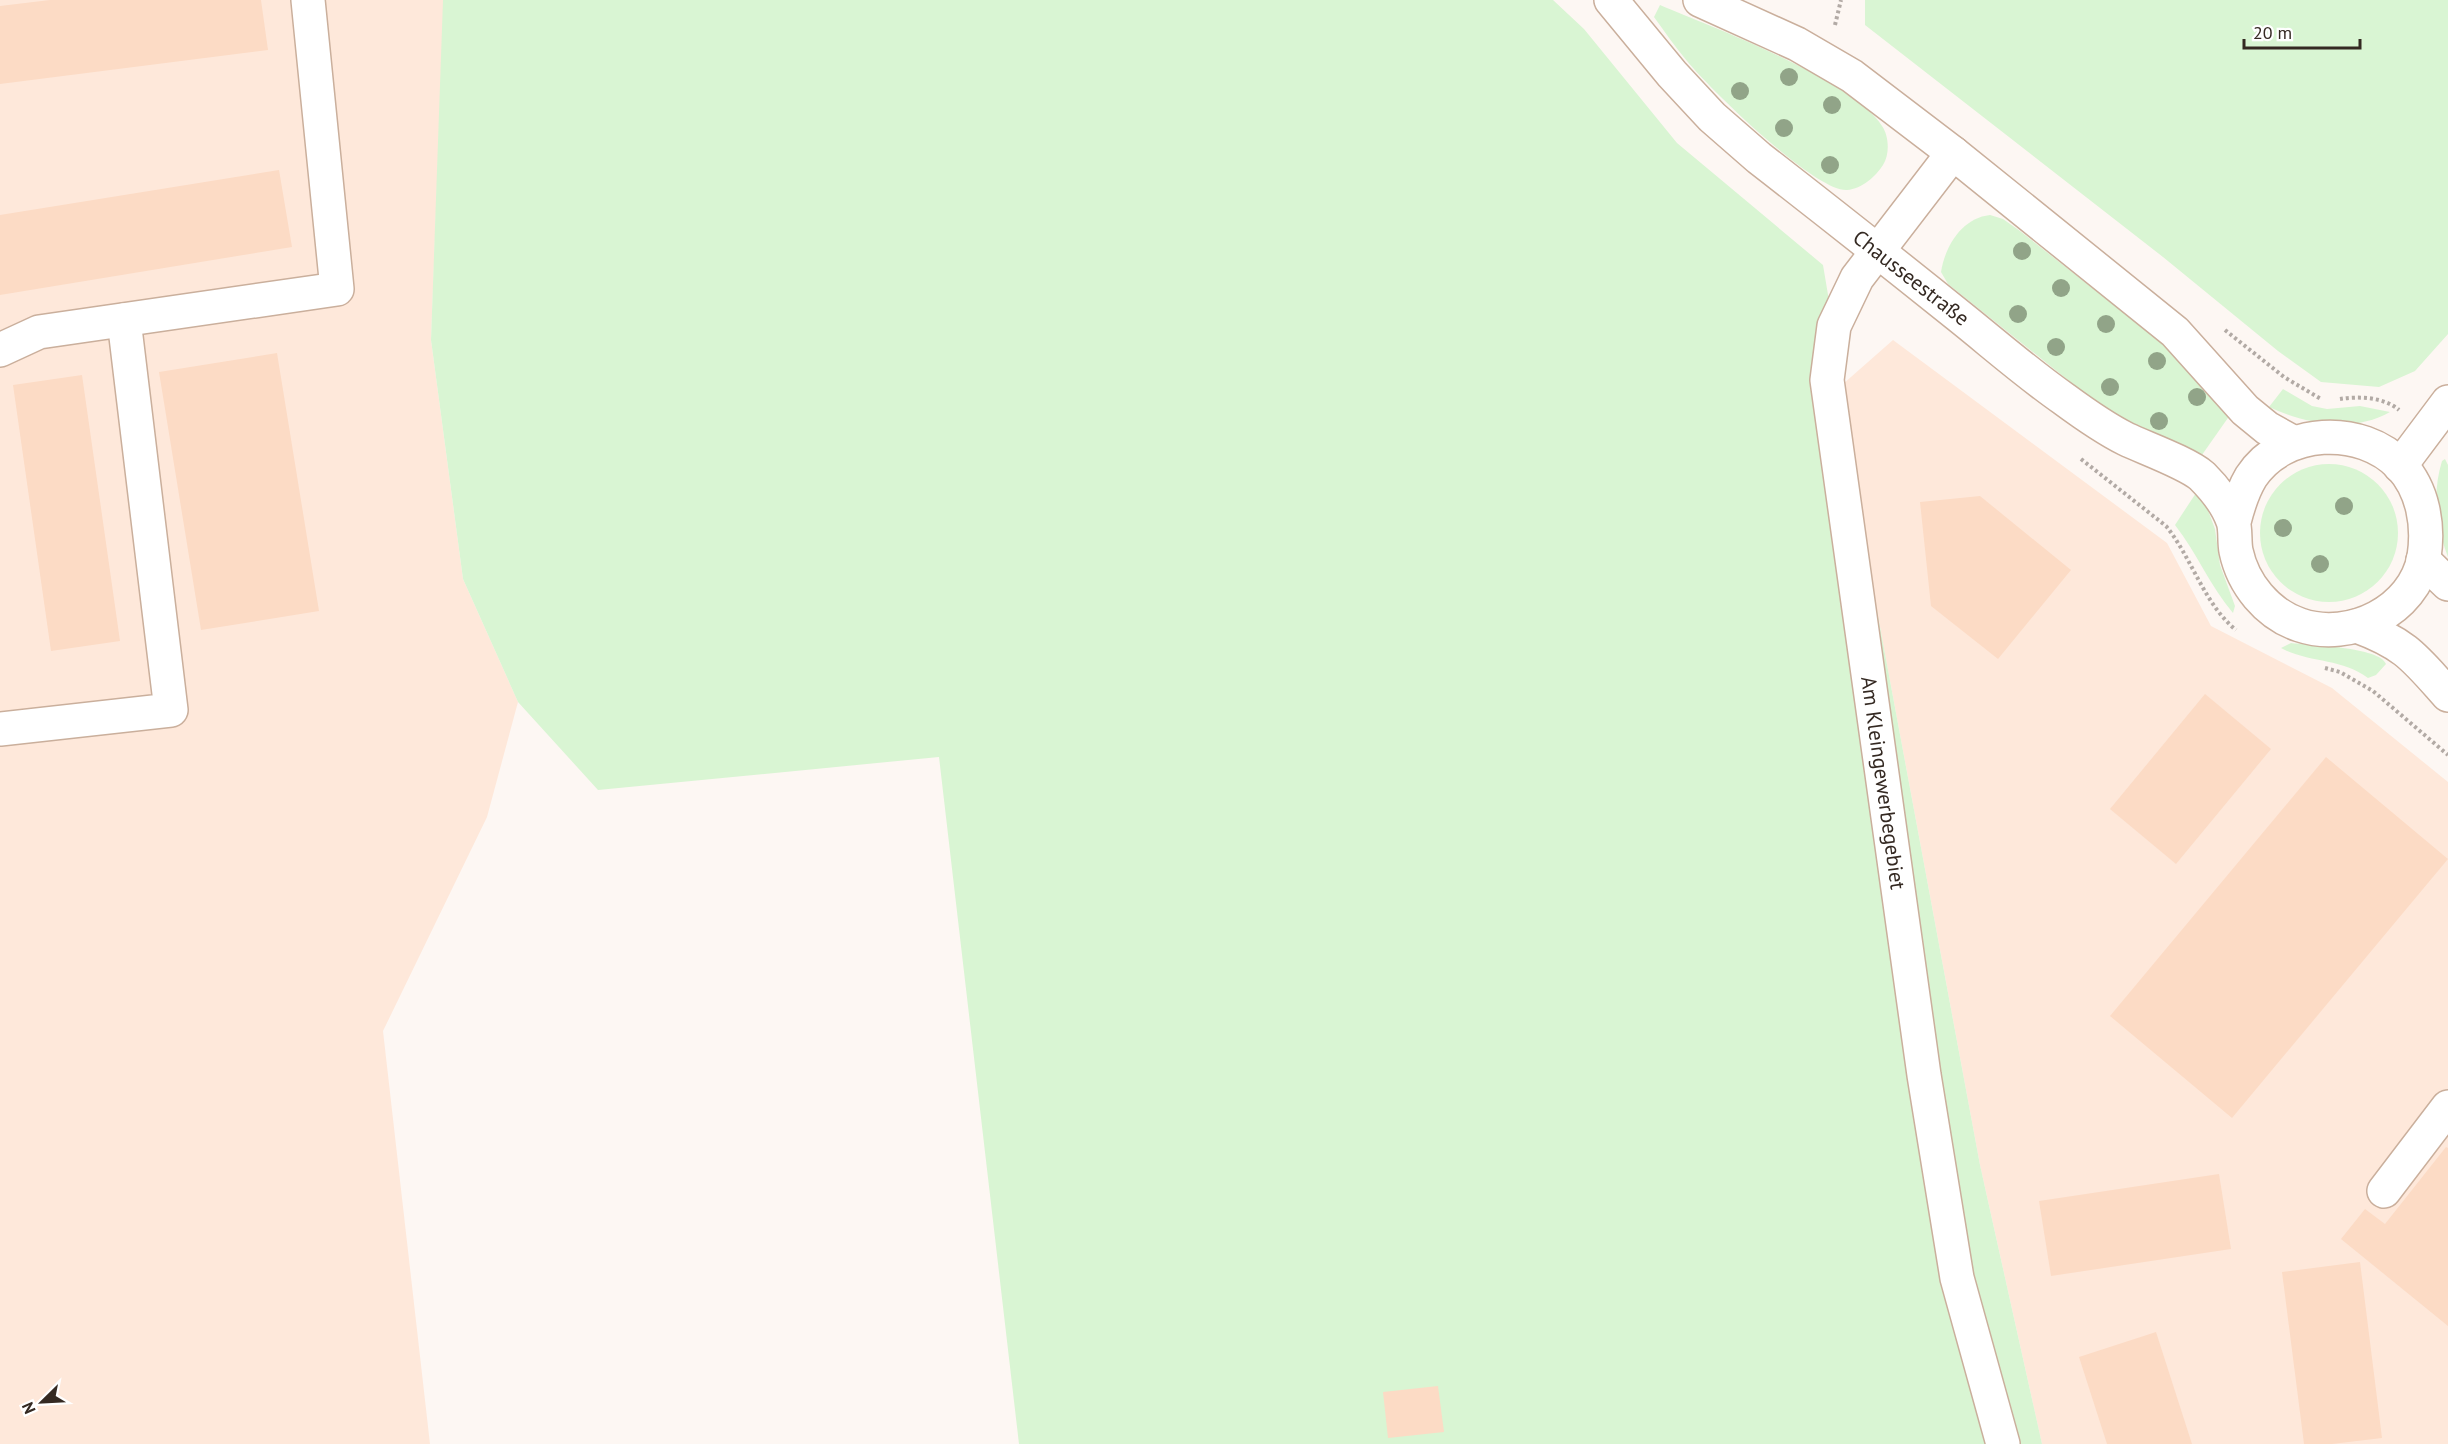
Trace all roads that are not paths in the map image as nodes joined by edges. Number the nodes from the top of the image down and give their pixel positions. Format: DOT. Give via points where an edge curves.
graph roads {
  1 [pos="308,0"];
  2 [pos="1611,0"];
  3 [pos="1700,0"];
  4 [pos="1953,153"];
  5 [pos="1878,251"];
  6 [pos="124,320"];
  7 [pos="0,350"];
  8 [pos="2448,402"];
  9 [pos="2294,443"];
  10 [pos="2400,466"];
  11 [pos="2234,522"];
  12 [pos="2423,560"];
  13 [pos="2448,585"];
  14 [pos="2357,626"];
  15 [pos="2448,695"];
  16 [pos="0,729"];
  17 [pos="2448,1107"];
  18 [pos="2384,1191"];
  19 [pos="2003,1444"];
  1 -- 6 [label="street" via="337,290"];
  2 -- 5 [label="street, Chausseestraße" via="1712,117"];
  3 -- 4 [label="street" via="1797,44 1852,76"];
  4 -- 5 [label="street, Am Kleingewerbegebiet"];
  4 -- 9 [label="street" via="2175,332 2245,410"];
  5 -- 11 [label="street, Chausseestraße" via="2063,399 2122,437 2199,474 2218,494"];
  5 -- 19 [label="street, Am Kleingewerbegebiet" via="1857,278 1834,326 1827,380 1925,1083 1957,1278"];
  6 -- 7 [label="street" via="39,332"];
  6 -- 16 [label="street" via="171,710"];
  8 -- 10 [label="street"];
  9 -- 10 [label="street, Chausseestraße" via="2322,436 2351,438 2377,448"];
  9 -- 11 [label="street, Chausseestraße" via="2253,474 2240,497"];
  10 -- 12 [label="street, Chausseestraße" via="2419,494 2427,527"];
  11 -- 14 [label="street, Chausseestraße" via="2235,548 2242,573 2275,612 2300,625 2329,630"];
  12 -- 13 [label="street"];
  12 -- 14 [label="street, Chausseestraße" via="2416,578 2399,601 2375,619"];
  14 -- 15 [label="street, Chausseestraße" via="2410,651"];
  17 -- 18 [label="street"];
}
